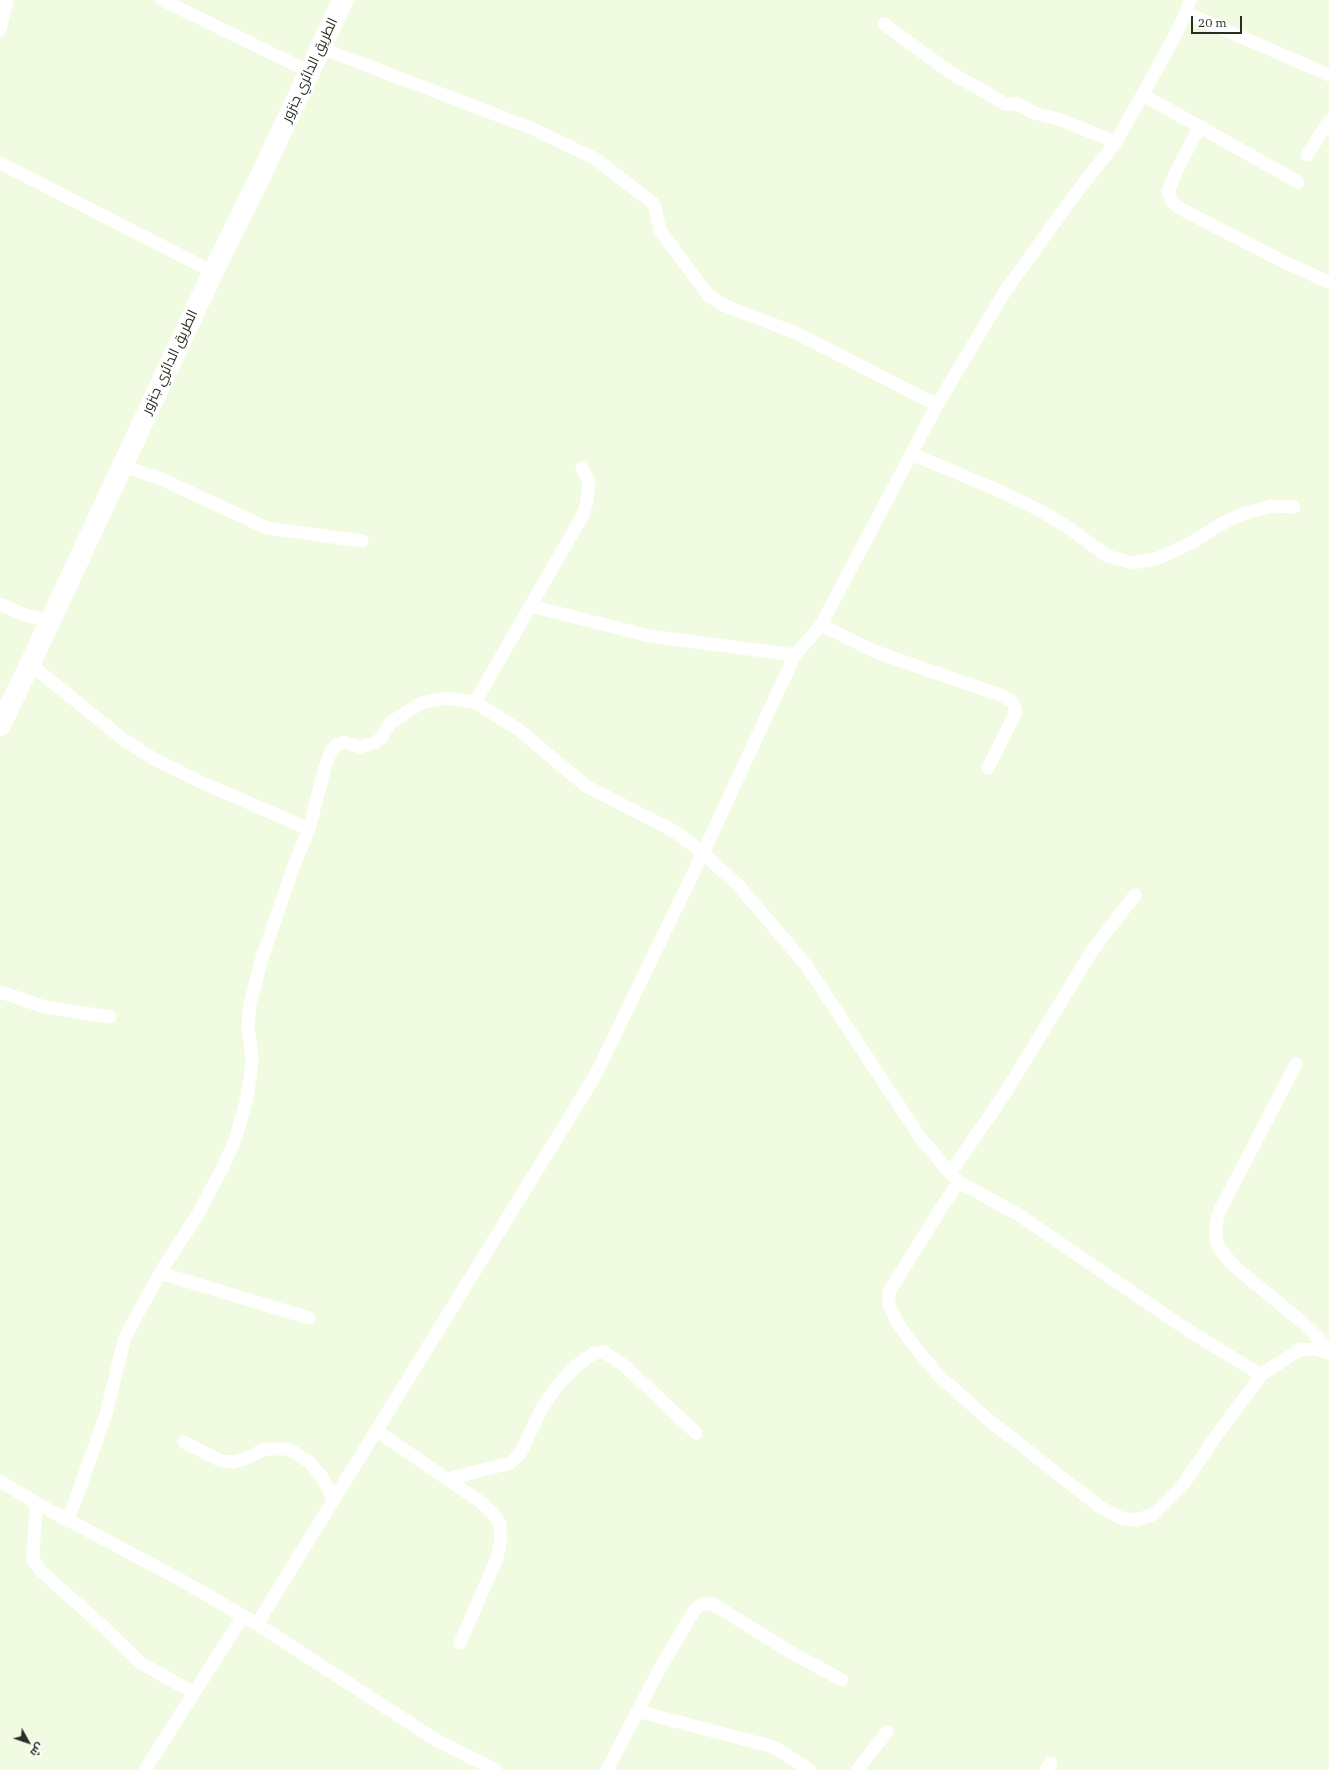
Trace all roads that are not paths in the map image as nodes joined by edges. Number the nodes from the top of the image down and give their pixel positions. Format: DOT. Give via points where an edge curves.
graph roads {
  1 [pos="7,0"];
  2 [pos="162,0"];
  3 [pos="343,0"];
  4 [pos="1190,0"];
  5 [pos="1186,14"];
  6 [pos="884,24"];
  7 [pos="0,30"];
  8 [pos="321,48"];
  9 [pos="310,72"];
  10 [pos="1329,76"];
  11 [pos="1143,96"];
  12 [pos="1329,121"];
  13 [pos="1200,126"];
  14 [pos="1116,142"];
  15 [pos="1306,155"];
  16 [pos="0,163"];
  17 [pos="1298,182"];
  18 [pos="213,272"];
  19 [pos="1329,282"];
  20 [pos="937,405"];
  21 [pos="911,454"];
  22 [pos="122,466"];
  23 [pos="582,468"];
  24 [pos="1294,507"];
  25 [pos="362,541"];
  26 [pos="0,604"];
  27 [pos="531,606"];
  28 [pos="50,621"];
  29 [pos="821,625"];
  30 [pos="795,655"];
  31 [pos="30,664"];
  32 [pos="475,702"];
  33 [pos="0,726"];
  34 [pos="988,768"];
  35 [pos="309,829"];
  36 [pos="703,853"];
  37 [pos="1135,895"];
  38 [pos="0,992"];
  39 [pos="110,1017"];
  40 [pos="1296,1064"];
  41 [pos="955,1177"];
  42 [pos="160,1273"];
  43 [pos="309,1318"];
  44 [pos="1329,1349"];
  45 [pos="1329,1353"];
  46 [pos="1261,1375"];
  47 [pos="377,1431"];
  48 [pos="696,1433"];
  49 [pos="184,1442"];
  50 [pos="448,1479"];
  51 [pos="0,1481"];
  52 [pos="334,1500"];
  53 [pos="36,1504"];
  54 [pos="68,1521"];
  55 [pos="243,1616"];
  56 [pos="257,1624"];
  57 [pos="460,1643"];
  58 [pos="842,1680"];
  59 [pos="194,1693"];
  60 [pos="637,1711"];
  61 [pos="887,1732"];
  62 [pos="145,1770"];
  63 [pos="496,1770"];
  64 [pos="607,1770"];
  65 [pos="810,1770"];
  66 [pos="857,1770"];
  1 -- 7 [label="street"];
  2 -- 9 [label="street"];
  3 -- 8 [label="main road, الطريق الدائري جنزور"];
  4 -- 5 [label="street"];
  5 -- 10 [label="street"];
  5 -- 11 [label="street"];
  6 -- 14 [label="street" via="951,74 1006,104 1018,104 1034,113 1061,120"];
  8 -- 9 [label="main road, الطريق الدائري جنزور"];
  8 -- 20 [label="street" via="531,128 596,159 654,204 660,230 708,295 723,305 796,333"];
  9 -- 18 [label="main road, الطريق الدائري جنزور"];
  11 -- 13 [label="street"];
  11 -- 14 [label="street"];
  12 -- 15 [label="street"];
  13 -- 17 [label="street"];
  13 -- 19 [label="street" via="1176,170 1168,191 1172,202 1286,263"];
  14 -- 20 [label="street" via="1004,293"];
  16 -- 18 [label="street"];
  18 -- 22 [label="main road, الطريق الدائري جنزور"];
  20 -- 21 [label="street"];
  21 -- 24 [label="street" via="1027,504 1069,528 1106,556 1133,563 1156,559 1245,513 1272,506"];
  21 -- 29 [label="street"];
  22 -- 25 [label="street" via="159,478 268,528"];
  22 -- 28 [label="main road, الطريق الدائري جنزور"];
  23 -- 27 [label="street" via="589,481 583,515"];
  26 -- 28 [label="street" via="25,615"];
  27 -- 30 [label="street" via="649,636"];
  27 -- 32 [label="street"];
  28 -- 31 [label="main road, الطريق الدائري جنزور"];
  29 -- 30 [label="street"];
  29 -- 34 [label="street" via="876,652 1014,702 1016,712"];
  30 -- 36 [label="street"];
  31 -- 33 [label="main road, الطريق الدائري جنزور"];
  31 -- 35 [label="street" via="123,739 154,759"];
  32 -- 35 [label="street" via="445,698 421,703 390,723 376,742 360,747 344,742 336,745 325,767"];
  32 -- 36 [label="street" via="519,730 586,786 674,831"];
  35 -- 42 [label="street" via="262,958 250,1004 250,1078 236,1137 198,1214"];
  36 -- 41 [label="street" via="739,886 806,965 920,1136"];
  36 -- 47 [label="street" via="595,1076"];
  37 -- 41 [label="street" via="1092,951"];
  38 -- 39 [label="street" via="45,1007"];
  40 -- 44 [label="street" via="1220,1210 1216,1236 1219,1248 1234,1266 1302,1322"];
  41 -- 46 [label="street" via="1019,1215 1186,1329"];
  41 -- 46 [label="street" via="943,1205 889,1292 889,1305 908,1338 938,1375 990,1421 1100,1507 1121,1518 1137,1520 1154,1514 1182,1486"];
  42 -- 43 [label="street"];
  42 -- 54 [label="street" via="125,1336 106,1414"];
  45 -- 46 [label="street" via="1314,1349 1299,1350"];
  47 -- 50 [label="street"];
  47 -- 52 [label="street"];
  48 -- 50 [label="street" via="626,1367 604,1352 594,1353 576,1366 557,1386 542,1408 520,1454 510,1463"];
  49 -- 52 [label="street" via="221,1460 233,1462 246,1459 265,1449 289,1448 318,1472"];
  50 -- 57 [label="street" via="482,1503 500,1524 501,1539 497,1558"];
  51 -- 53 [label="street"];
  52 -- 56 [label="street"];
  53 -- 54 [label="street"];
  53 -- 59 [label="street" via="33,1559 42,1572 141,1663"];
  54 -- 55 [label="street" via="181,1580"];
  55 -- 56 [label="street"];
  55 -- 59 [label="street"];
  56 -- 63 [label="street" via="436,1740"];
  58 -- 60 [label="street" via="713,1604 703,1604 695,1609"];
  59 -- 62 [label="street"];
  60 -- 64 [label="street"];
  60 -- 65 [label="street" via="774,1747"];
  61 -- 66 [label="street"];
}
